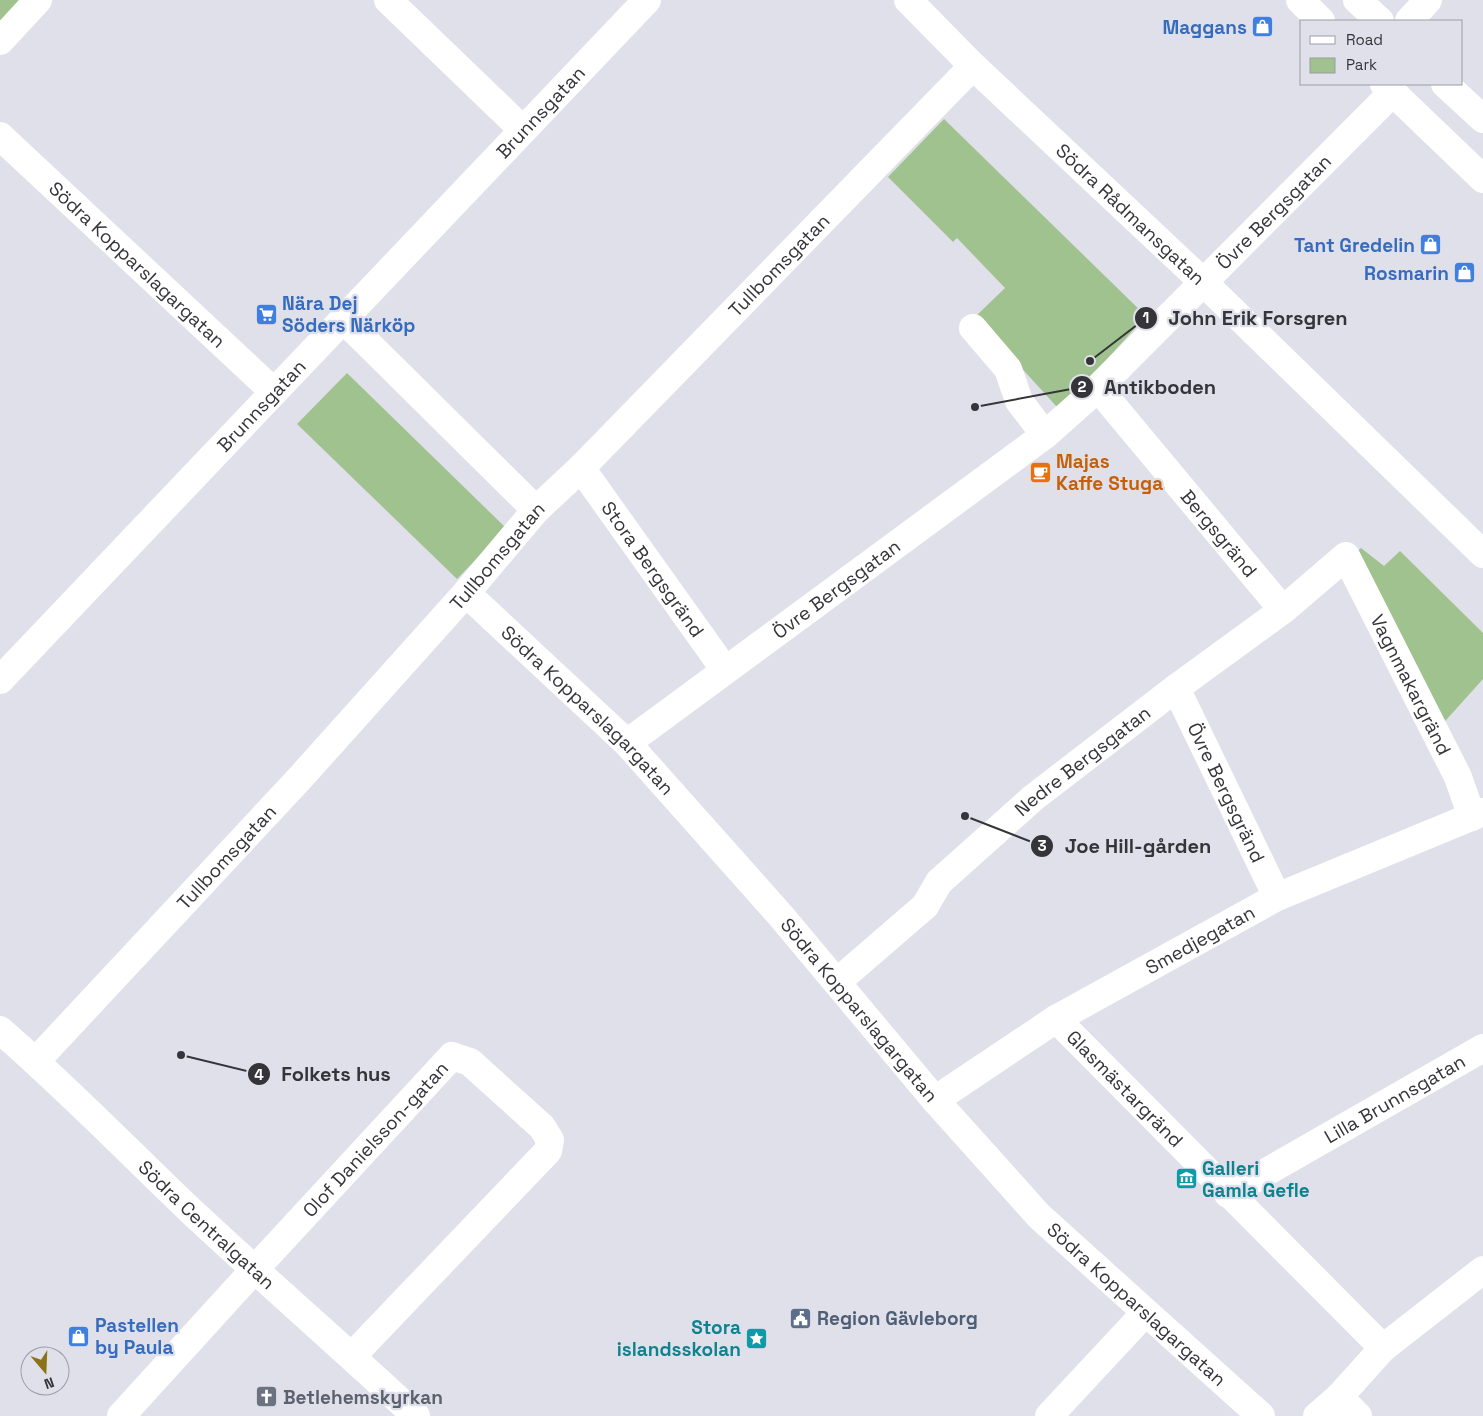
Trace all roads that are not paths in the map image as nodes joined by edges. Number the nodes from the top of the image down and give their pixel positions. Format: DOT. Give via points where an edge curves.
graph roads {
  1 [pos="38,0"];
  2 [pos="388,0"];
  3 [pos="646,0"];
  4 [pos="908,0"];
  5 [pos="1300,0"];
  6 [pos="1357,0"];
  7 [pos="1428,0"];
  8 [pos="1320,20"];
  9 [pos="1379,20"];
  10 [pos="1410,20"];
  11 [pos="0,42"];
  12 [pos="973,66"];
  13 [pos="1446,85"];
  14 [pos="1389,88"];
  15 [pos="1483,119"];
  16 [pos="523,130"];
  17 [pos="0,136"];
  18 [pos="1483,179"];
  19 [pos="1203,282"];
  20 [pos="343,319"];
  21 [pos="973,328"];
  22 [pos="1098,388"];
  23 [pos="274,392"];
  24 [pos="1045,435"];
  25 [pos="581,468"];
  26 [pos="536,510"];
  27 [pos="1483,554"];
  28 [pos="1346,556"];
  29 [pos="466,593"];
  30 [pos="1283,610"];
  31 [pos="725,670"];
  32 [pos="0,680"];
  33 [pos="1176,688"];
  34 [pos="626,743"];
  35 [pos="1477,814"];
  36 [pos="1278,897"];
  37 [pos="837,982"];
  38 [pos="1056,1019"];
  39 [pos="0,1030"];
  40 [pos="1483,1048"];
  41 [pos="36,1061"];
  42 [pos="935,1100"];
  43 [pos="1228,1194"];
  44 [pos="254,1270"];
  45 [pos="1483,1270"];
  46 [pos="1145,1313"];
  47 [pos="1383,1348"];
  48 [pos="352,1356"];
  49 [pos="1339,1397"];
  50 [pos="121,1416"];
  51 [pos="416,1416"];
  52 [pos="1049,1416"];
  53 [pos="1261,1416"];
  54 [pos="1317,1416"];
  55 [pos="1358,1416"];
  1 -- 11 [label="street"];
  2 -- 16 [label="street"];
  3 -- 16 [label="street, Brunnsgatan"];
  4 -- 12 [label="street, Södra Rådmansgatan"];
  5 -- 8 [label="street"];
  6 -- 9 [label="street"];
  7 -- 10 [label="street"];
  12 -- 19 [label="street, Södra Rådmansgatan"];
  12 -- 25 [label="street, Tullbomsgatan"];
  13 -- 15 [label="street"];
  14 -- 18 [label="street"];
  14 -- 19 [label="street, Övre Bergsgatan"];
  16 -- 20 [label="street, Brunnsgatan"];
  17 -- 23 [label="street, Södra Kopparslagargatan"];
  19 -- 22 [label="street, Övre Bergsgatan"];
  19 -- 27 [label="street, Södra Rådmansgatan"];
  20 -- 23 [label="street, Brunnsgatan"];
  20 -- 26 [label="street"];
  21 -- 24 [label="street" via="1008,369 1020,402"];
  22 -- 24 [label="street, Övre Bergsgatan"];
  22 -- 30 [label="street, Bergsgränd"];
  23 -- 32 [label="street, Brunnsgatan"];
  24 -- 31 [label="street, Övre Bergsgatan"];
  25 -- 26 [label="street, Tullbomsgatan"];
  25 -- 31 [label="street, Stora Bergsgränd"];
  26 -- 29 [label="street, Tullbomsgatan"];
  28 -- 30 [label="street, Nedre Bergsgatan"];
  28 -- 35 [label="street, Vagnmakargränd"];
  29 -- 34 [label="street, Södra Kopparslagargatan"];
  29 -- 41 [label="street, Tullbomsgatan" via="300,778"];
  30 -- 33 [label="street, Nedre Bergsgatan"];
  31 -- 34 [label="street, Övre Bergsgatan"];
  33 -- 36 [label="street, Övre Bergsgränd"];
  33 -- 37 [label="street, Nedre Bergsgatan" via="1033,798 939,882 925,906"];
  34 -- 37 [label="street, Södra Kopparslagargatan"];
  35 -- 36 [label="street, Smedjegatan"];
  36 -- 38 [label="street, Smedjegatan"];
  37 -- 42 [label="street, Södra Kopparslagargatan"];
  38 -- 42 [label="street, Smedjegatan"];
  38 -- 43 [label="street, Glasmästargränd"];
  39 -- 41 [label="street, Södra Centralgatan"];
  40 -- 43 [label="street, Lilla Brunnsgatan"];
  41 -- 44 [label="street, Södra Centralgatan"];
  42 -- 46 [label="street, Södra Kopparslagargatan" via="1039,1216"];
  43 -- 47 [label="street, Glasmästargränd"];
  44 -- 48 [label="street, Södra Centralgatan"];
  44 -- 48 [label="street, Olof Danielsson-gatan" via="452,1056 470,1062 542,1127 550,1140 548,1151"];
  44 -- 50 [label="street"];
  45 -- 47 [label="street"];
  46 -- 52 [label="street"];
  46 -- 53 [label="street, Södra Kopparslagargatan"];
  47 -- 49 [label="street"];
  48 -- 51 [label="street, Södra Centralgatan"];
  49 -- 54 [label="street"];
  49 -- 55 [label="street"];
}
